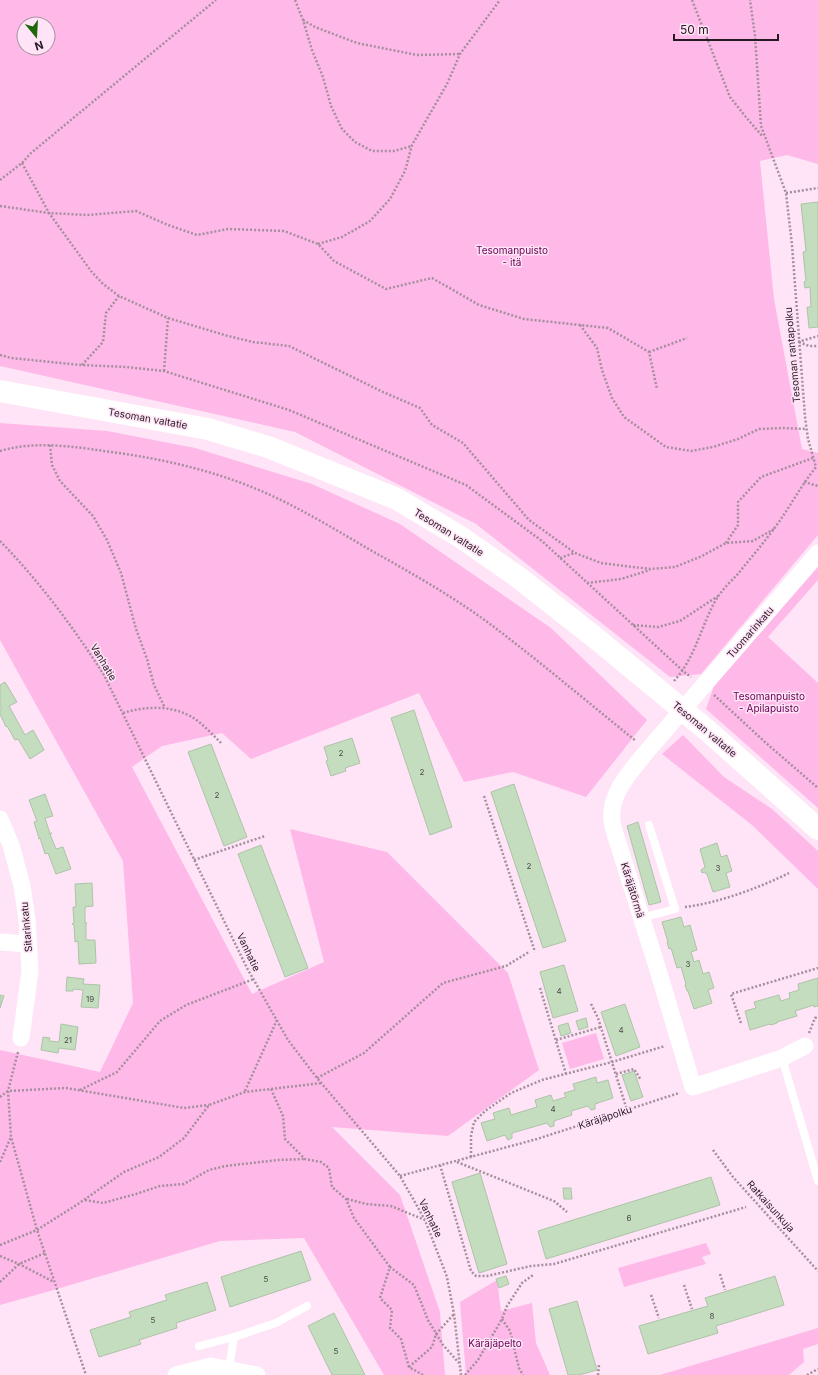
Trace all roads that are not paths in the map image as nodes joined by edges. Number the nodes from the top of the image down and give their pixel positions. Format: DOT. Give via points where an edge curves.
graph roads {
  1 [pos="0,391"];
  2 [pos="818,553"];
  3 [pos="682,710"];
  4 [pos="0,819"];
  5 [pos="649,825"];
  6 [pos="818,829"];
  7 [pos="641,918"];
  8 [pos="0,942"];
  9 [pos="28,944"];
  10 [pos="21,1038"];
  11 [pos="805,1046"];
  12 [pos="782,1058"];
  13 [pos="818,1181"];
  14 [pos="307,1306"];
  15 [pos="234,1337"];
  16 [pos="199,1346"];
  17 [pos="229,1369"];
  18 [pos="176,1375"];
  19 [pos="257,1375"];
  1 -- 3 [label="main road, Tesoman valtatie" via="208,429 268,447 397,499 459,536 518,577"];
  2 -- 3 [label="street, Tuomarinkatu"];
  3 -- 6 [label="main road, Tesoman valtatie"];
  3 -- 7 [label="street, Käräjätörmä" via="623,781 616,793 612,809 612,822"];
  4 -- 9 [label="street, Sitarinkatu" via="11,845 22,886"];
  5 -- 7 [label="lane" via="675,908"];
  7 -- 12 [label="street, Käräjätörmä" via="693,1087"];
  8 -- 9 [label="street"];
  9 -- 10 [label="street, Sitarinkatu" via="30,972"];
  11 -- 12 [label="street"];
  12 -- 13 [label="lane"];
  14 -- 15 [label="lane" via="276,1323"];
  15 -- 16 [label="lane"];
  15 -- 17 [label="lane"];
  17 -- 18 [label="street" via="211,1366"];
  17 -- 19 [label="street"];
}
